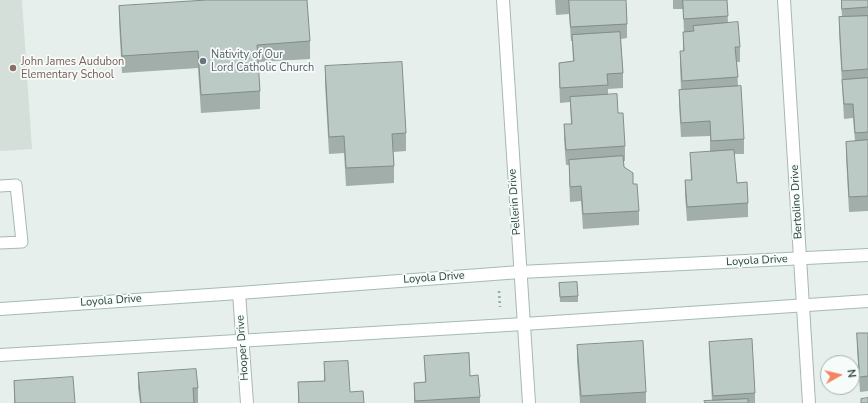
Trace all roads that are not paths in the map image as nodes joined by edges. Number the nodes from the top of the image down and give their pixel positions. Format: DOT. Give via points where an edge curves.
graph roads {
  1 [pos="503,0"];
  2 [pos="784,0"];
  3 [pos="0,186"];
  4 [pos="0,243"];
  5 [pos="868,255"];
  6 [pos="800,259"];
  7 [pos="520,272"];
  8 [pos="240,293"];
  9 [pos="868,301"];
  10 [pos="803,305"];
  11 [pos="0,309"];
  12 [pos="524,324"];
  13 [pos="243,341"];
  14 [pos="0,355"];
  15 [pos="247,403"];
  16 [pos="529,403"];
  17 [pos="809,403"];
  1 -- 7 [label="main road, Pellerin Drive"];
  2 -- 6 [label="main road, Bertolino Drive"];
  3 -- 4 [label="lane" via="16,185 22,242"];
  5 -- 6 [label="main road, Loyola Drive"];
  6 -- 7 [label="main road, Loyola Drive"];
  6 -- 10 [label="main road, Bertolino Drive"];
  7 -- 8 [label="main road, Loyola Drive"];
  7 -- 12 [label="main road, Pellerin Drive"];
  8 -- 11 [label="main road, Loyola Drive"];
  8 -- 13 [label="main road, Hooper Drive"];
  9 -- 10 [label="main road"];
  10 -- 12 [label="main road"];
  10 -- 17 [label="main road, Bertolino Drive"];
  12 -- 13 [label="main road"];
  12 -- 16 [label="main road, Pellerin Drive"];
  13 -- 14 [label="main road"];
  13 -- 15 [label="main road, Hooper Drive"];
}
